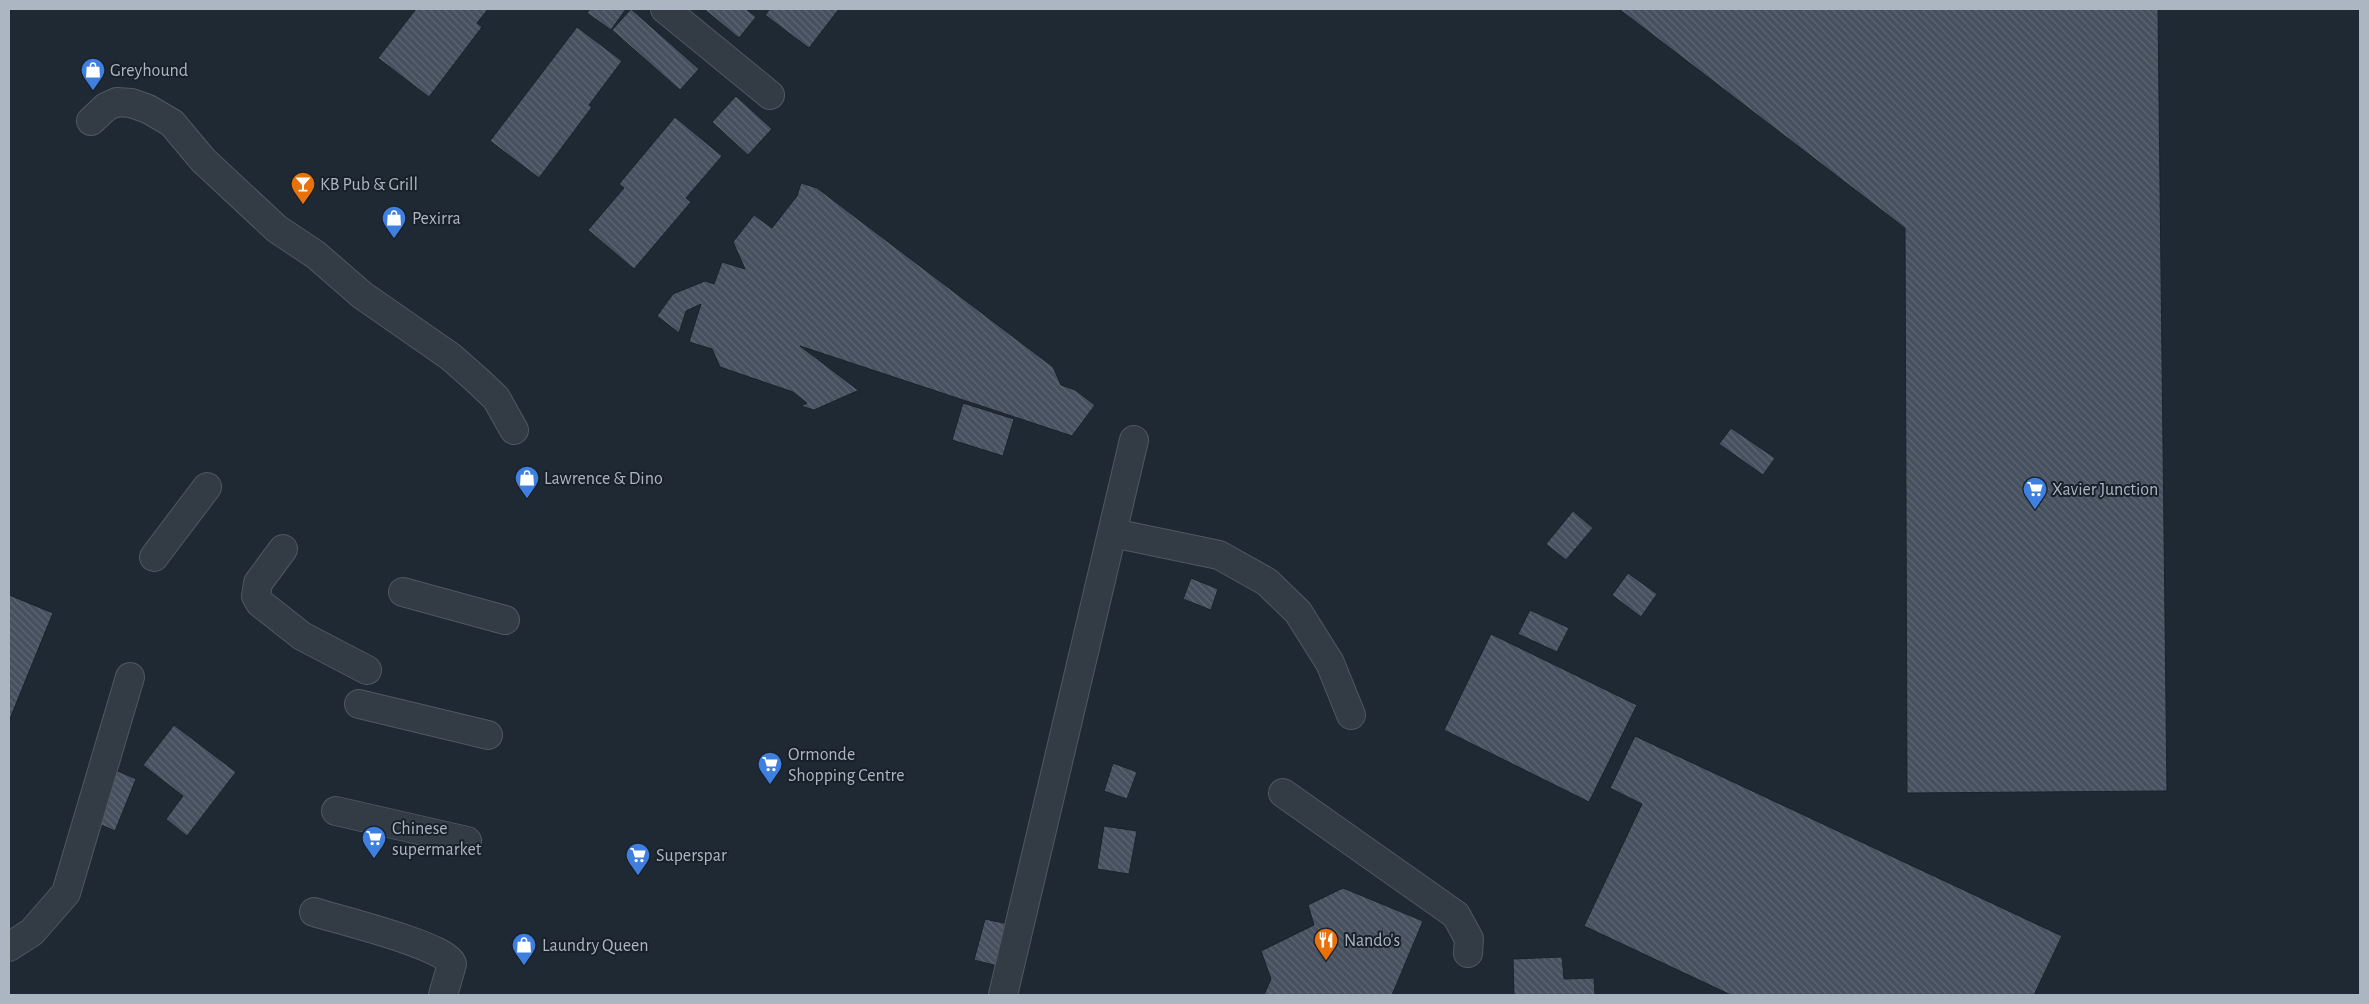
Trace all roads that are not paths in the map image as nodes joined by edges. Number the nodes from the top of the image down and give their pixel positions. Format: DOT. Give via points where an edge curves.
graph roads {
  1 [pos="665,9"];
  2 [pos="770,95"];
  3 [pos="90,121"];
  4 [pos="514,430"];
  5 [pos="1134,440"];
  6 [pos="207,486"];
  7 [pos="1113,533"];
  8 [pos="283,549"];
  9 [pos="154,557"];
  10 [pos="403,592"];
  11 [pos="505,620"];
  12 [pos="367,670"];
  13 [pos="130,677"];
  14 [pos="359,704"];
  15 [pos="1351,715"];
  16 [pos="488,735"];
  17 [pos="1282,792"];
  18 [pos="336,811"];
  19 [pos="467,841"];
  20 [pos="314,912"];
  21 [pos="9,947"];
  22 [pos="1468,953"];
  23 [pos="443,995"];
  24 [pos="1003,995"];
  1 -- 2 [label="lane"];
  3 -- 4 [label="lane" via="106,106 117,102 148,109 172,123 203,160 277,229 316,255 362,295 451,357 477,380 496,398"];
  5 -- 7 [label="lane"];
  6 -- 9 [label="lane"];
  7 -- 15 [label="lane" via="1219,555 1267,582 1298,612 1330,664"];
  7 -- 24 [label="lane"];
  8 -- 12 [label="lane" via="258,583 256,596 260,603 302,636"];
  10 -- 11 [label="lane"];
  13 -- 21 [label="lane" via="66,893 32,932"];
  14 -- 16 [label="lane"];
  17 -- 22 [label="lane" via="1456,915 1469,939"];
  18 -- 19 [label="lane"];
  20 -- 23 [label="lane" via="446,955 452,964"];
}
